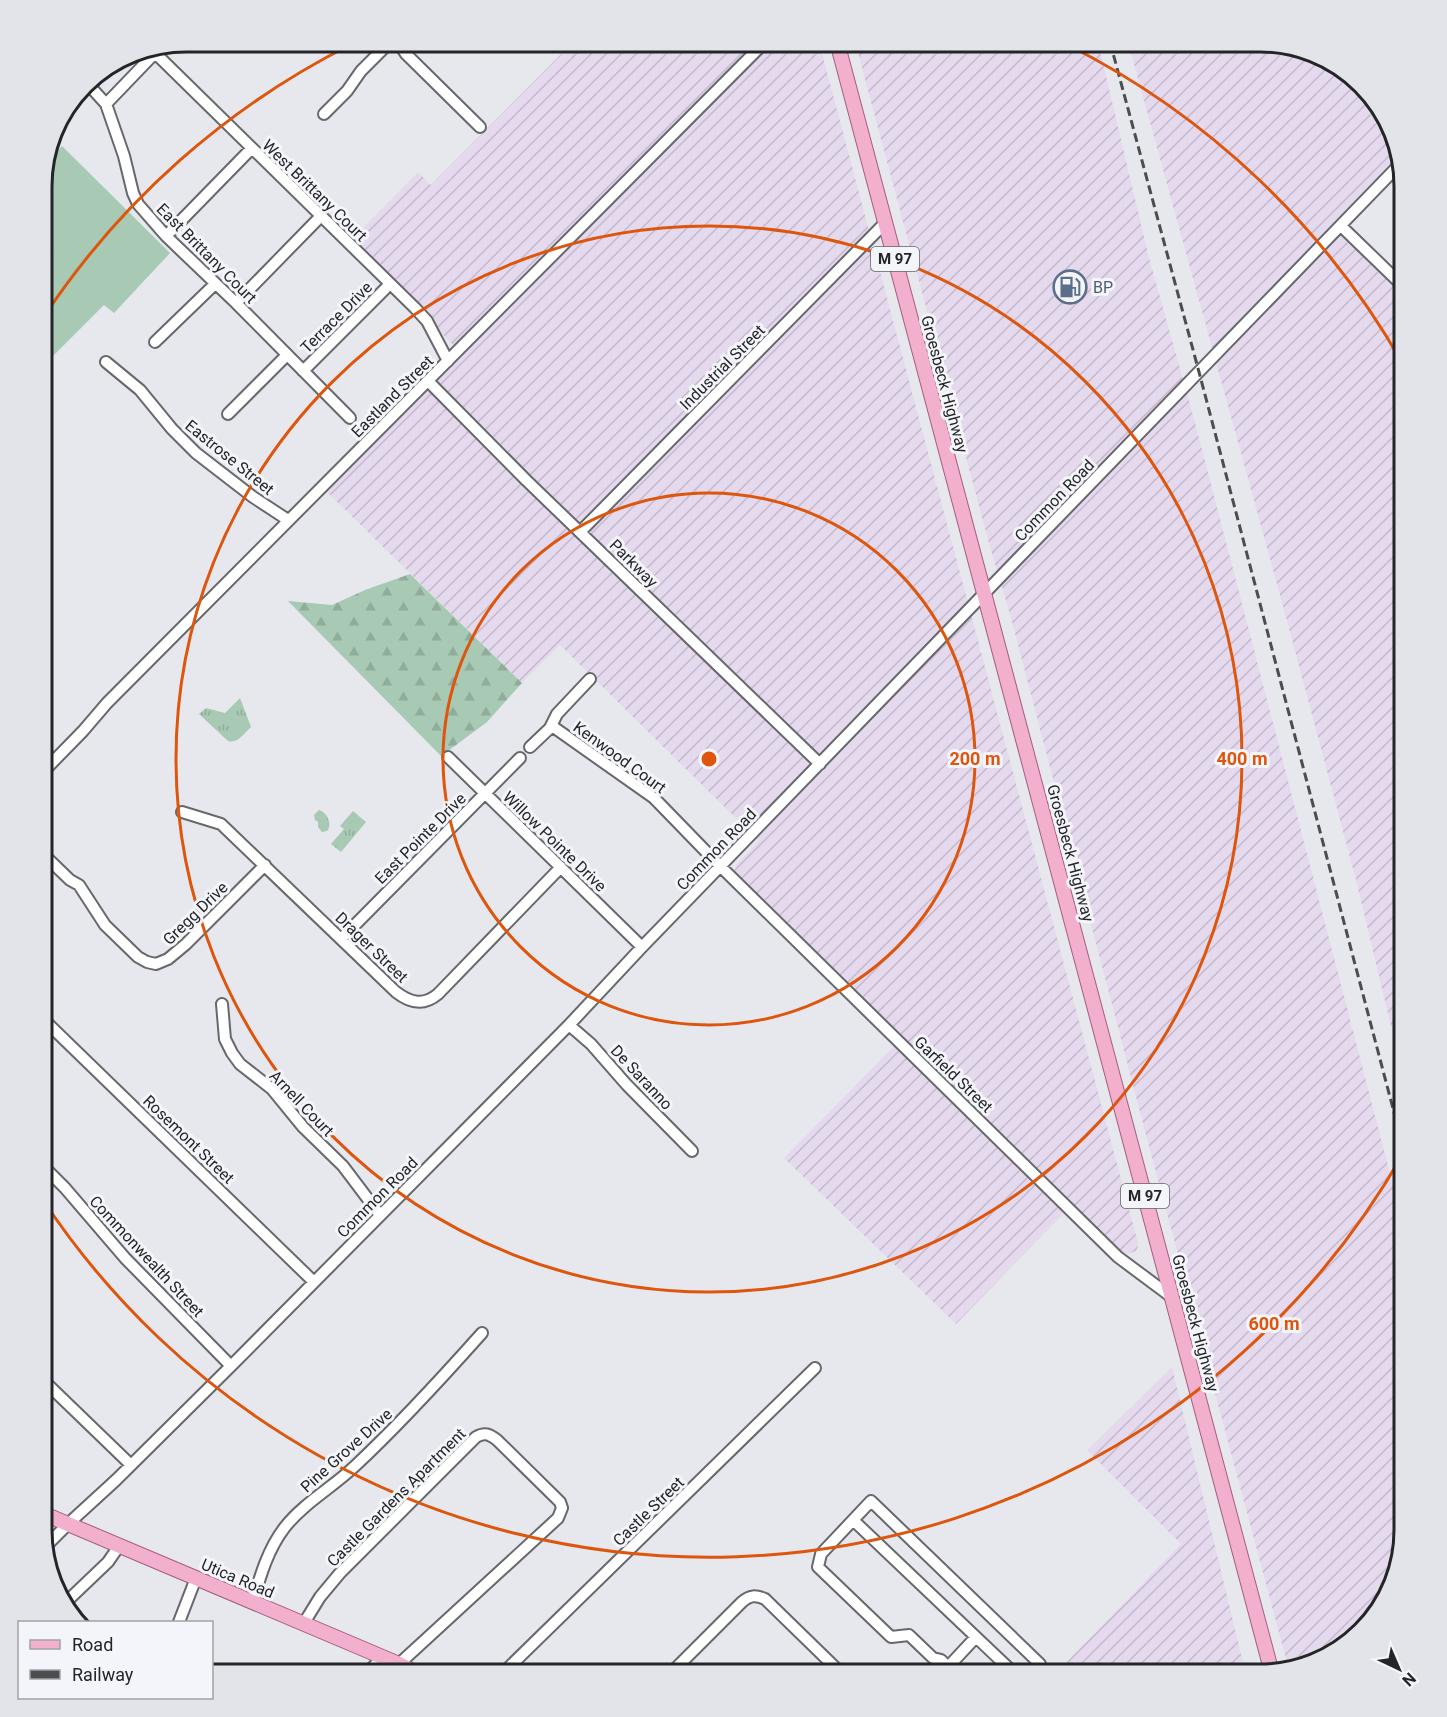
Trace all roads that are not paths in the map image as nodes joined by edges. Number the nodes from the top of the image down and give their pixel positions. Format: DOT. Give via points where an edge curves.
graph roads {
  1 [pos="380,52"];
  2 [pos="405,52"];
  3 [pos="755,53"];
  4 [pos="840,53"];
  5 [pos="158,56"];
  6 [pos="146,59"];
  7 [pos="94,90"];
  8 [pos="106,104"];
  9 [pos="324,114"];
  10 [pos="480,127"];
  11 [pos="251,149"];
  12 [pos="1393,171"];
  13 [pos="321,216"];
  14 [pos="885,223"];
  15 [pos="1341,226"];
  16 [pos="166,236"];
  17 [pos="1394,277"];
  18 [pos="215,284"];
  19 [pos="390,284"];
  20 [pos="236,303"];
  21 [pos="155,342"];
  22 [pos="287,355"];
  23 [pos="448,361"];
  24 [pos="106,362"];
  25 [pos="303,371"];
  26 [pos="428,381"];
  27 [pos="228,414"];
  28 [pos="350,418"];
  29 [pos="288,520"];
  30 [pos="580,532"];
  31 [pos="985,593"];
  32 [pos="590,679"];
  33 [pos="552,726"];
  34 [pos="530,747"];
  35 [pos="448,757"];
  36 [pos="520,758"];
  37 [pos="53,762"];
  38 [pos="820,764"];
  39 [pos="485,793"];
  40 [pos="182,812"];
  41 [pos="52,863"];
  42 [pos="265,865"];
  43 [pos="720,866"];
  44 [pos="561,867"];
  45 [pos="341,939"];
  46 [pos="642,947"];
  47 [pos="222,1004"];
  48 [pos="569,1025"];
  49 [pos="52,1028"];
  50 [pos="692,1151"];
  51 [pos="52,1175"];
  52 [pos="380,1215"];
  53 [pos="314,1282"];
  54 [pos="1173,1298"];
  55 [pos="482,1333"];
  56 [pos="231,1366"];
  57 [pos="815,1368"];
  58 [pos="52,1389"];
  59 [pos="131,1465"];
  60 [pos="52,1517"];
  61 [pos="853,1520"];
  62 [pos="68,1524"];
  63 [pos="53,1539"];
  64 [pos="119,1546"];
  65 [pos="196,1578"];
  66 [pos="70,1598"];
  67 [pos="253,1602"];
  68 [pos="179,1621"];
  69 [pos="304,1623"];
  70 [pos="976,1637"];
  71 [pos="383,1657"];
  72 [pos="376,1664"];
  73 [pos="399,1664"];
  74 [pos="512,1664"];
  75 [pos="680,1664"];
  76 [pos="832,1664"];
  77 [pos="945,1664"];
  78 [pos="957,1664"];
  79 [pos="1004,1664"];
  80 [pos="1040,1664"];
  81 [pos="1270,1664"];
  1 -- 9 [label="street"];
  2 -- 10 [label="street"];
  3 -- 23 [label="street, Eastland Street"];
  4 -- 14 [label="main road, Groesbeck Highway / M 97"];
  5 -- 11 [label="street, West Brittany Court"];
  6 -- 8 [label="street"];
  7 -- 8 [label="street, East Brittany Court"];
  8 -- 16 [label="street, East Brittany Court" via="133,194"];
  11 -- 13 [label="street, West Brittany Court"];
  11 -- 16 [label="street"];
  12 -- 15 [label="street, Common Road"];
  13 -- 19 [label="street, West Brittany Court"];
  13 -- 20 [label="street"];
  14 -- 30 [label="street, Industrial Street"];
  14 -- 31 [label="main road, Groesbeck Highway / M 97"];
  15 -- 17 [label="street"];
  15 -- 31 [label="street, Common Road"];
  16 -- 18 [label="street, East Brittany Court"];
  18 -- 20 [label="street, East Brittany Court"];
  18 -- 21 [label="street"];
  19 -- 23 [label="street, West Brittany Court" via="427,321"];
  19 -- 25 [label="street, Terrace Drive"];
  20 -- 22 [label="street, East Brittany Court"];
  22 -- 25 [label="street, East Brittany Court"];
  22 -- 27 [label="street"];
  23 -- 26 [label="street, Eastland Street"];
  24 -- 29 [label="street, Eastrose Street" via="140,390 189,447"];
  25 -- 28 [label="street, East Brittany Court"];
  26 -- 29 [label="street, Eastland Street"];
  26 -- 30 [label="street, Parkway"];
  29 -- 37 [label="street, Eastland Street"];
  30 -- 38 [label="street, Parkway"];
  31 -- 38 [label="street, Common Road"];
  31 -- 54 [label="main road, Groesbeck Highway / M 97"];
  32 -- 33 [label="street, Kenwood Court" via="557,714"];
  33 -- 34 [label="street, Kenwood Court"];
  33 -- 43 [label="street, Kenwood Court" via="654,798"];
  35 -- 39 [label="street, Willow Pointe Drive"];
  36 -- 39 [label="street, East Pointe Drive"];
  38 -- 43 [label="street, Common Road"];
  39 -- 44 [label="street, Willow Pointe Drive"];
  39 -- 45 [label="street, East Pointe Drive"];
  40 -- 42 [label="street, Drager Street" via="221,824"];
  41 -- 42 [label="street, Gregg Drive" via="79,885 105,925 138,957 156,964 186,944"];
  42 -- 45 [label="street, Drager Street"];
  43 -- 46 [label="street, Common Road"];
  43 -- 54 [label="street, Garfield Street" via="1118,1257"];
  44 -- 45 [label="street, Drager Street" via="438,994 425,1001 404,998"];
  44 -- 46 [label="street, Willow Pointe Drive"];
  46 -- 48 [label="street, Common Road"];
  47 -- 52 [label="street, Arnell Court" via="225,1039 232,1053 272,1089 343,1166"];
  48 -- 50 [label="street, De Saranno"];
  48 -- 52 [label="street, Common Road"];
  49 -- 53 [label="street, Rosemont Street"];
  51 -- 56 [label="street, Commonwealth Street" via="125,1258"];
  52 -- 53 [label="street, Common Road"];
  53 -- 56 [label="street, Common Road"];
  54 -- 81 [label="main road, Groesbeck Highway / M 97"];
  55 -- 67 [label="street, Pine Grove Drive" via="420,1403 354,1467 294,1516 265,1563"];
  56 -- 59 [label="street, Common Road"];
  57 -- 74 [label="street, Castle Street"];
  58 -- 59 [label="street"];
  59 -- 62 [label="street, Common Road"];
  60 -- 62 [label="main road, Utica Road"];
  61 -- 70 [label="street"];
  61 -- 77 [label="street" via="821,1554 818,1567 891,1637 909,1635"];
  61 -- 80 [label="street" via="870,1502"];
  62 -- 63 [label="street, Common Road"];
  62 -- 64 [label="main road, Utica Road"];
  64 -- 65 [label="main road, Utica Road"];
  64 -- 66 [label="street" via="101,1570"];
  65 -- 67 [label="main road, Utica Road"];
  65 -- 68 [label="street"];
  67 -- 69 [label="main road, Utica Road"];
  69 -- 71 [label="main road, Utica Road"];
  69 -- 73 [label="street, Castle Gardens Apartment" via="340,1573 476,1437 490,1434 560,1502 561,1512"];
  70 -- 78 [label="street"];
  70 -- 79 [label="street"];
  71 -- 72 [label="street"];
  71 -- 73 [label="main road, Utica Road"];
  75 -- 76 [label="street" via="753,1596 765,1599"];
}
